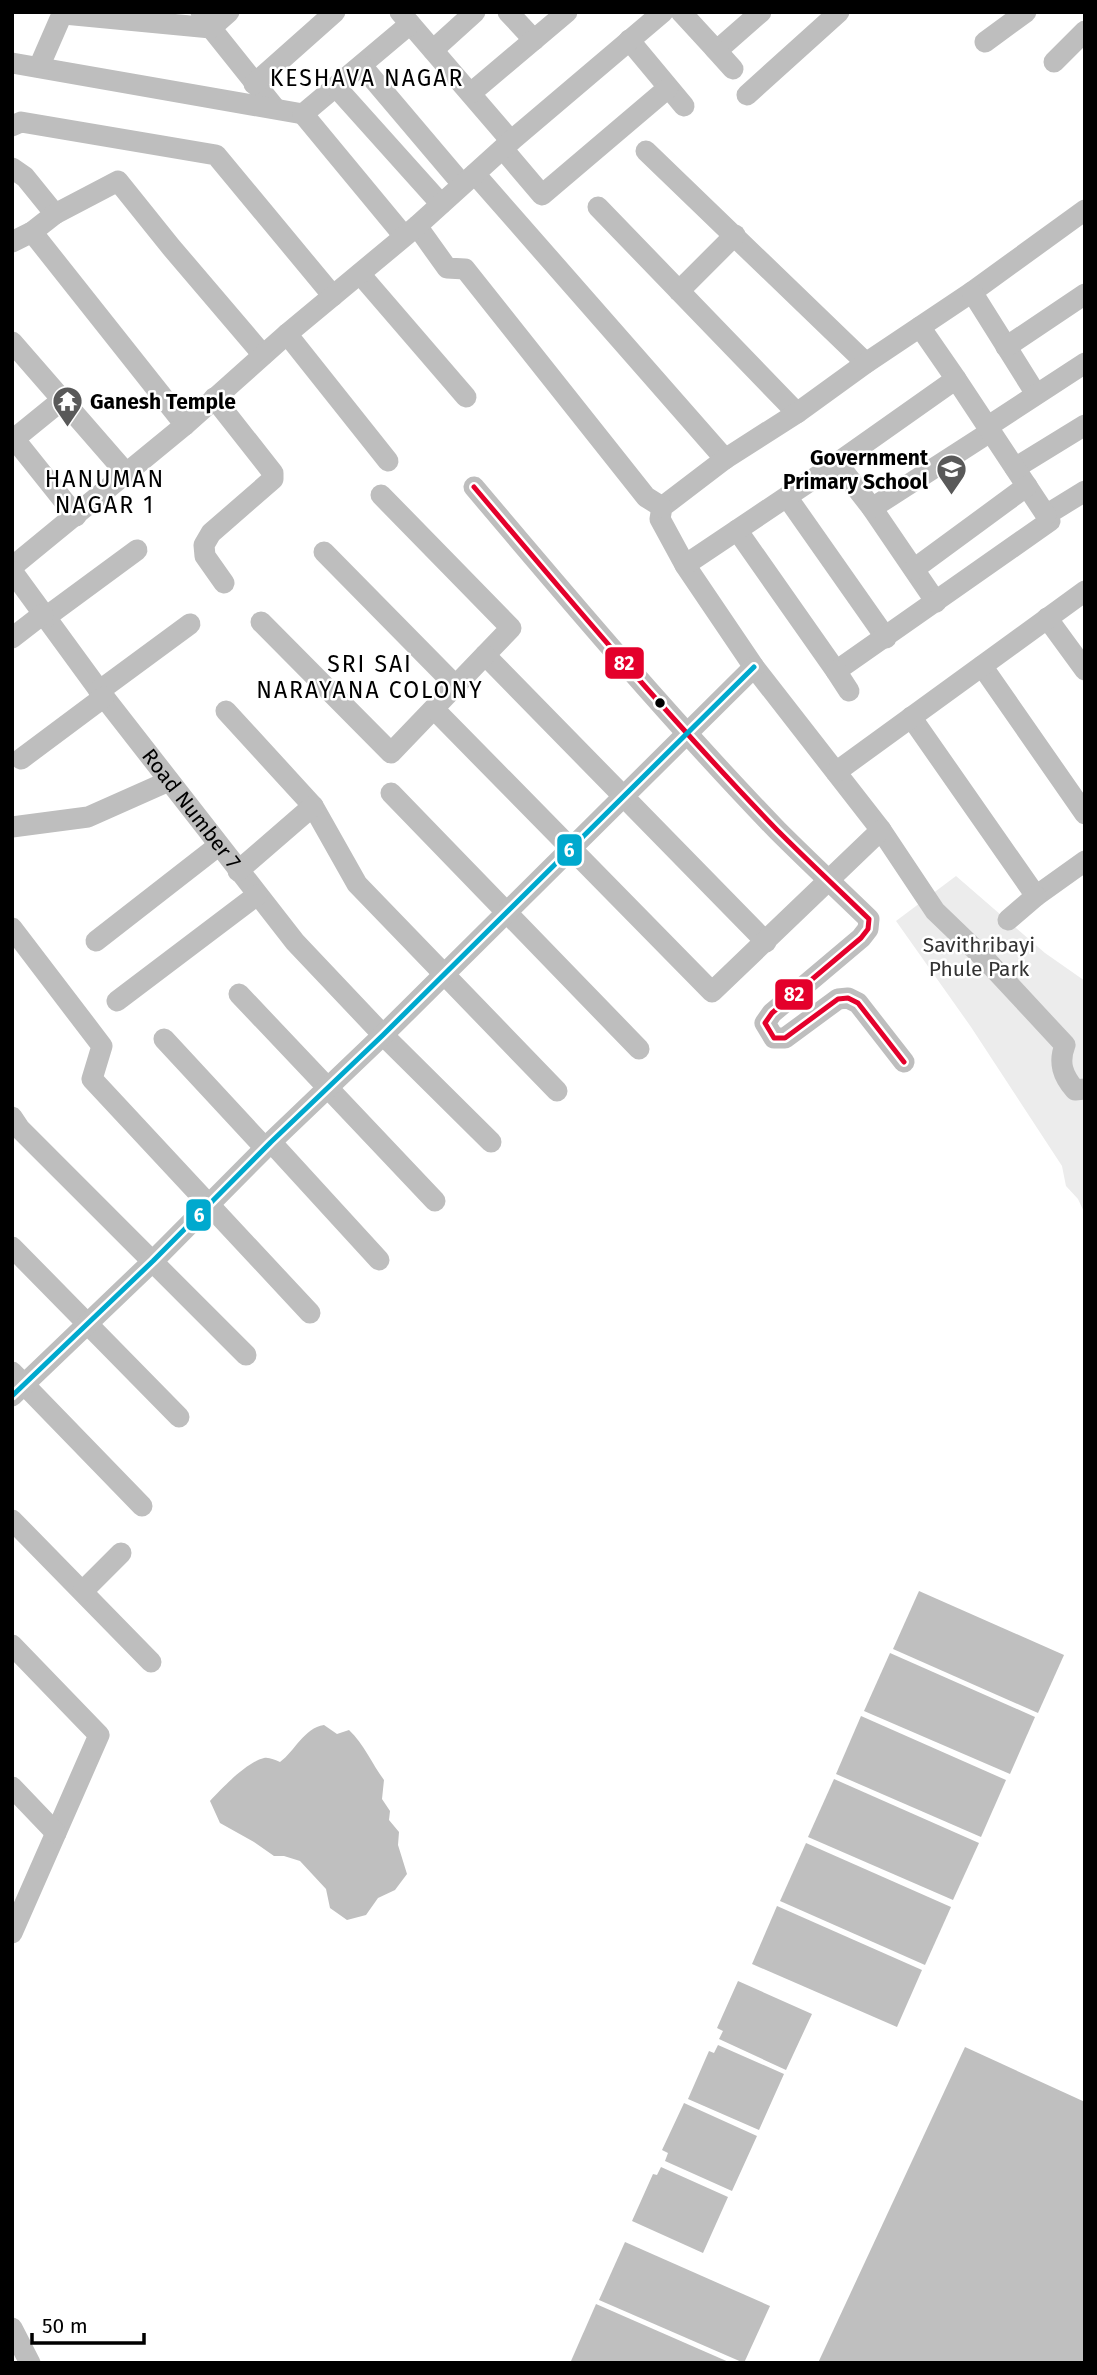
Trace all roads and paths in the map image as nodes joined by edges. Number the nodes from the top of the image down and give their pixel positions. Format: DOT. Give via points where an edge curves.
graph roads {
  1 [pos="229,12"];
  2 [pos="335,12"];
  3 [pos="475,12"];
  4 [pos="508,12"];
  5 [pos="567,12"];
  6 [pos="663,12"];
  7 [pos="681,12"];
  8 [pos="761,12"];
  9 [pos="839,12"];
  10 [pos="1026,12"];
  11 [pos="63,13"];
  12 [pos="146,17"];
  13 [pos="405,18"];
  14 [pos="206,20"];
  15 [pos="1085,31"];
  16 [pos="534,40"];
  17 [pos="629,40"];
  18 [pos="985,42"];
  19 [pos="715,49"];
  20 [pos="433,50"];
  21 [pos="1054,62"];
  22 [pos="12,63"];
  23 [pos="362,66"];
  24 [pos="39,67"];
  25 [pos="733,69"];
  26 [pos="254,84"];
  27 [pos="336,88"];
  28 [pos="668,88"];
  29 [pos="471,93"];
  30 [pos="747,95"];
  31 [pos="684,106"];
  32 [pos="275,108"];
  33 [pos="303,114"];
  34 [pos="12,126"];
  35 [pos="507,145"];
  36 [pos="646,152"];
  37 [pos="17,177"];
  38 [pos="469,179"];
  39 [pos="442,204"];
  40 [pos="598,206"];
  41 [pos="1085,210"];
  42 [pos="55,214"];
  43 [pos="410,231"];
  44 [pos="32,232"];
  45 [pos="735,235"];
  46 [pos="12,242"];
  47 [pos="360,274"];
  48 [pos="679,291"];
  49 [pos="972,292"];
  50 [pos="1085,294"];
  51 [pos="333,296"];
  52 [pos="920,327"];
  53 [pos="287,334"];
  54 [pos="12,342"];
  55 [pos="1006,347"];
  56 [pos="263,355"];
  57 [pos="866,363"];
  58 [pos="1085,363"];
  59 [pos="956,379"];
  60 [pos="1036,394"];
  61 [pos="467,397"];
  62 [pos="214,398"];
  63 [pos="62,400"];
  64 [pos="797,413"];
  65 [pos="185,425"];
  66 [pos="1085,425"];
  67 [pos="988,430"];
  68 [pos="13,437"];
  69 [pos="725,459"];
  70 [pos="388,461"];
  71 [pos="837,463"];
  72 [pos="1015,468"];
  73 [pos="126,473"];
  74 [pos="1027,486"];
  75 [pos="474,487"];
  76 [pos="1085,491"];
  77 [pos="381,495"];
  78 [pos="787,497"];
  79 [pos="662,507"];
  80 [pos="872,508"];
  81 [pos="1046,515"];
  82 [pos="76,516"];
  83 [pos="737,530"];
  84 [pos="137,550"];
  85 [pos="324,552"];
  86 [pos="685,565"];
  87 [pos="12,569"];
  88 [pos="914,569"];
  89 [pos="224,583"];
  90 [pos="1085,591"];
  91 [pos="936,602"];
  92 [pos="45,616"];
  93 [pos="1047,618"];
  94 [pos="261,622"];
  95 [pos="190,624"];
  96 [pos="12,638"];
  97 [pos="886,638"];
  98 [pos="485,654"];
  99 [pos="982,666"];
  100 [pos="754,667"];
  101 [pos="1085,670"];
  102 [pos="836,671"];
  103 [pos="454,685"];
  104 [pos="849,691"];
  105 [pos="102,694"];
  106 [pos="434,709"];
  107 [pos="226,711"];
  108 [pos="911,717"];
  109 [pos="688,733"];
  110 [pos="21,759"];
  111 [pos="836,772"];
  112 [pos="169,781"];
  113 [pos="391,793"];
  114 [pos="625,795"];
  115 [pos="313,806"];
  116 [pos="1085,814"];
  117 [pos="12,827"];
  118 [pos="881,830"];
  119 [pos="218,846"];
  120 [pos="570,849"];
  121 [pos="1085,861"];
  122 [pos="238,871"];
  123 [pos="830,881"];
  124 [pos="257,895"];
  125 [pos="1036,896"];
  126 [pos="507,912"];
  127 [pos="1008,920"];
  128 [pos="12,928"];
  129 [pos="96,941"];
  130 [pos="766,942"];
  131 [pos="445,972"];
  132 [pos="239,994"];
  133 [pos="117,1002"];
  134 [pos="383,1035"];
  135 [pos="164,1039"];
  136 [pos="639,1049"];
  137 [pos="904,1062"];
  138 [pos="327,1088"];
  139 [pos="1085,1088"];
  140 [pos="557,1091"];
  141 [pos="12,1117"];
  142 [pos="491,1142"];
  143 [pos="268,1145"];
  144 [pos="435,1201"];
  145 [pos="208,1206"];
  146 [pos="12,1247"];
  147 [pos="153,1261"];
  148 [pos="379,1261"];
  149 [pos="310,1313"];
  150 [pos="88,1323"];
  151 [pos="246,1355"];
  152 [pos="16,1384"];
  153 [pos="179,1416"];
  154 [pos="142,1506"];
  155 [pos="12,1520"];
  156 [pos="121,1553"];
  157 [pos="83,1591"];
  158 [pos="12,1645"];
  159 [pos="151,1662"];
  160 [pos="12,1787"];
  161 [pos="56,1833"];
  162 [pos="20,1893"];
  163 [pos="12,1933"];
  164 [pos="12,2328"];
  165 [pos="30,2363"];
  1 -- 14 [label="street"];
  2 -- 26 [label="street"];
  3 -- 20 [label="street"];
  4 -- 16 [label="street"];
  5 -- 16 [label="street"];
  6 -- 17 [label="street"];
  7 -- 19 [label="street"];
  8 -- 19 [label="street"];
  9 -- 30 [label="street"];
  10 -- 18 [label="street"];
  11 -- 12 [label="street"];
  11 -- 24 [label="street"];
  12 -- 14 [label="street"];
  13 -- 20 [label="street"];
  13 -- 23 [label="street"];
  14 -- 26 [label="street"];
  15 -- 21 [label="street"];
  16 -- 29 [label="street"];
  17 -- 28 [label="street"];
  17 -- 35 [label="street"];
  19 -- 25 [label="street"];
  20 -- 29 [label="street"];
  22 -- 24 [label="street"];
  23 -- 27 [label="street"];
  23 -- 38 [label="street"];
  24 -- 32 [label="street"];
  26 -- 32 [label="street"];
  27 -- 33 [label="street"];
  27 -- 39 [label="street"];
  28 -- 31 [label="street"];
  28 -- 35 [label="street" via="542,195"];
  29 -- 35 [label="street"];
  32 -- 33 [label="street"];
  33 -- 43 [label="street"];
  34 -- 51 [label="street" via="21,122 216,155"];
  35 -- 38 [label="street"];
  36 -- 45 [label="street"];
  37 -- 42 [label="street"];
  38 -- 39 [label="street"];
  38 -- 69 [label="street"];
  39 -- 43 [label="street"];
  40 -- 48 [label="street"];
  41 -- 49 [label="street"];
  42 -- 44 [label="street"];
  42 -- 56 [label="street" via="118,181"];
  43 -- 47 [label="street"];
  43 -- 79 [label="street" via="447,268 465,269 646,497"];
  44 -- 46 [label="street"];
  44 -- 65 [label="street"];
  45 -- 48 [label="street"];
  45 -- 57 [label="street"];
  47 -- 51 [label="street"];
  47 -- 61 [label="street"];
  48 -- 64 [label="street"];
  49 -- 52 [label="street"];
  49 -- 55 [label="street"];
  50 -- 55 [label="street"];
  51 -- 53 [label="street"];
  52 -- 57 [label="street"];
  52 -- 59 [label="street"];
  53 -- 56 [label="street"];
  53 -- 70 [label="street"];
  54 -- 63 [label="street"];
  55 -- 60 [label="street"];
  56 -- 62 [label="street"];
  57 -- 64 [label="street"];
  58 -- 60 [label="street"];
  59 -- 67 [label="street"];
  59 -- 71 [label="street"];
  60 -- 67 [label="street"];
  62 -- 65 [label="street"];
  62 -- 89 [label="street" via="273,473 273,479 211,533 204,545 205,556"];
  63 -- 68 [label="street"];
  63 -- 73 [label="street"];
  64 -- 69 [label="street"];
  65 -- 73 [label="street"];
  66 -- 72 [label="street"];
  67 -- 72 [label="street"];
  67 -- 80 [label="street"];
  68 -- 82 [label="street"];
  69 -- 79 [label="street"];
  71 -- 78 [label="street"];
  71 -- 80 [label="street"];
  72 -- 74 [label="street"];
  73 -- 82 [label="street"];
  74 -- 81 [label="street"];
  74 -- 88 [label="street"];
  75 -- 109 [label="street"];
  76 -- 81 [label="street"];
  77 -- 98 [label="street" via="511,628"];
  78 -- 83 [label="street"];
  78 -- 97 [label="street"];
  79 -- 86 [label="street" via="660,519"];
  80 -- 88 [label="street"];
  81 -- 91 [label="street" via="1050,522"];
  82 -- 87 [label="street"];
  83 -- 86 [label="street"];
  83 -- 102 [label="street"];
  84 -- 92 [label="street"];
  85 -- 103 [label="street"];
  86 -- 100 [label="street"];
  87 -- 92 [label="street, Road Number 7"];
  88 -- 91 [label="street"];
  90 -- 93 [label="street"];
  91 -- 97 [label="street"];
  92 -- 96 [label="street"];
  92 -- 105 [label="street, Road Number 7"];
  93 -- 99 [label="street"];
  93 -- 101 [label="street"];
  94 -- 106 [label="street" via="391,753"];
  95 -- 105 [label="street"];
  97 -- 102 [label="street"];
  98 -- 103 [label="street"];
  98 -- 114 [label="street"];
  99 -- 108 [label="street"];
  99 -- 116 [label="street"];
  100 -- 109 [label="street"];
  100 -- 111 [label="street"];
  102 -- 104 [label="street"];
  103 -- 106 [label="street"];
  105 -- 110 [label="street"];
  105 -- 112 [label="street, Road Number 7"];
  106 -- 120 [label="street"];
  107 -- 115 [label="street"];
  108 -- 111 [label="street"];
  108 -- 125 [label="street"];
  109 -- 114 [label="street"];
  109 -- 123 [label="street"];
  111 -- 118 [label="street"];
  112 -- 117 [label="street" via="88,817"];
  112 -- 119 [label="street, Road Number 7"];
  113 -- 126 [label="street"];
  114 -- 120 [label="street"];
  114 -- 130 [label="street"];
  115 -- 122 [label="street"];
  115 -- 131 [label="street" via="357,884"];
  118 -- 123 [label="street"];
  118 -- 139 [label="street" via="935,911 1065,1045 1060,1059 1064,1073 1075,1090"];
  119 -- 122 [label="street, Road Number 7"];
  119 -- 129 [label="street"];
  120 -- 126 [label="street"];
  120 -- 130 [label="street" via="712,992"];
  121 -- 125 [label="street"];
  122 -- 124 [label="street, Road Number 7"];
  123 -- 130 [label="street"];
  123 -- 137 [label="street" via="869,919 868,929 765,1023 774,1038 785,1038 838,999 848,998 858,1003"];
  124 -- 133 [label="street"];
  124 -- 134 [label="street, Road Number 7"];
  125 -- 127 [label="street"];
  126 -- 131 [label="street"];
  126 -- 136 [label="street"];
  128 -- 145 [label="street" via="102,1046 93,1079"];
  131 -- 134 [label="street"];
  131 -- 140 [label="street"];
  132 -- 138 [label="street"];
  134 -- 138 [label="street"];
  134 -- 142 [label="street, Road Number 7"];
  135 -- 143 [label="street"];
  138 -- 143 [label="street"];
  138 -- 144 [label="street"];
  141 -- 147 [label="street"];
  143 -- 145 [label="street"];
  143 -- 148 [label="street"];
  145 -- 147 [label="street"];
  145 -- 149 [label="street"];
  146 -- 150 [label="street"];
  147 -- 150 [label="street"];
  147 -- 151 [label="street"];
  150 -- 152 [label="street"];
  150 -- 153 [label="street"];
  152 -- 154 [label="street"];
  155 -- 157 [label="street"];
  156 -- 157 [label="street"];
  157 -- 159 [label="street"];
  158 -- 161 [label="street" via="99,1734"];
  160 -- 161 [label="street"];
  161 -- 162 [label="street"];
  162 -- 163 [label="street"];
  164 -- 165 [label="street"];
}
